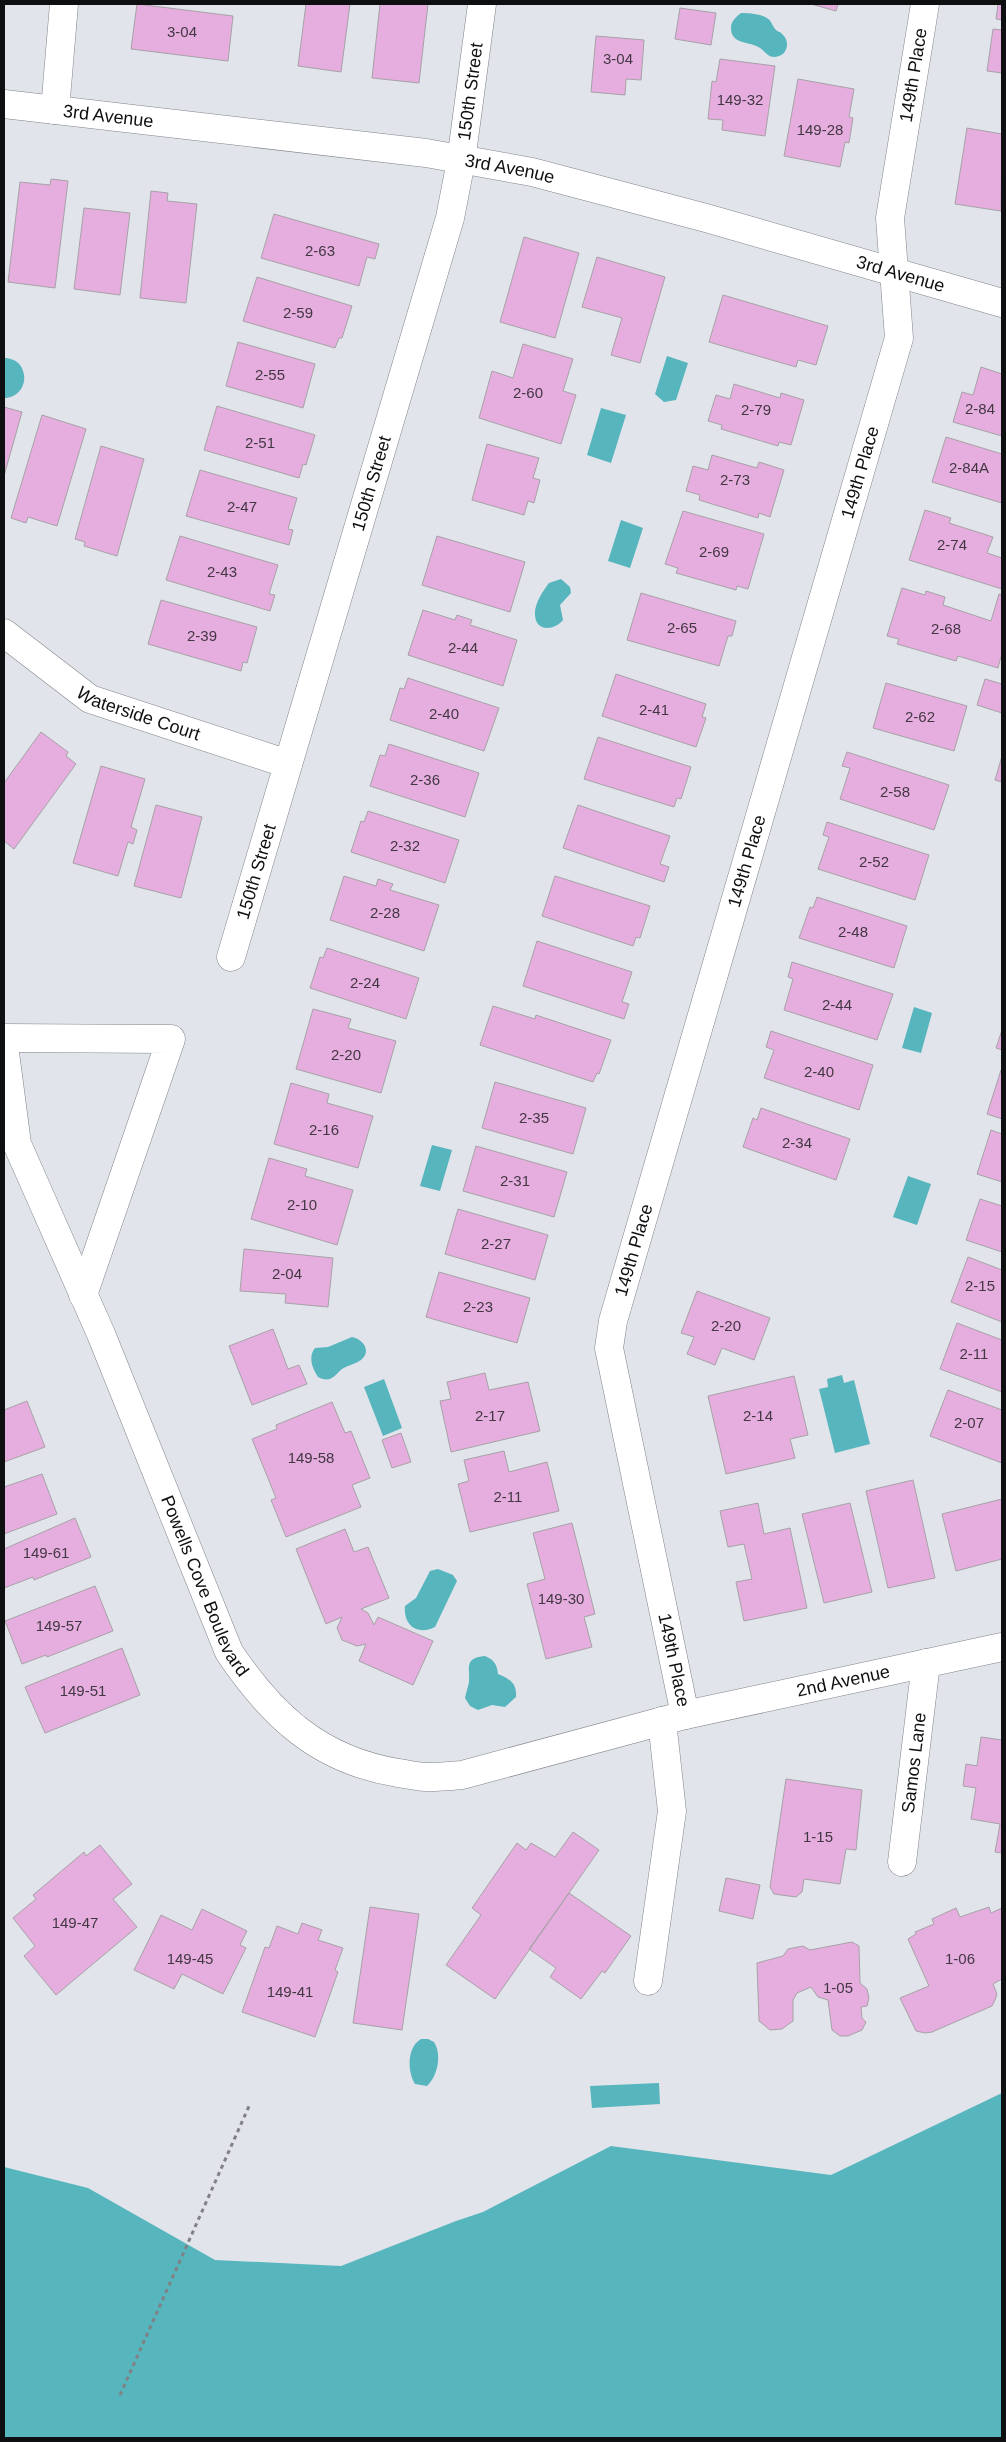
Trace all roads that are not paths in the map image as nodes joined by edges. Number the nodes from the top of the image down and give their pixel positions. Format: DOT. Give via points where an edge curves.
graph roads {
  1 [pos="64,4"];
  2 [pos="482,4"];
  3 [pos="925,4"];
  4 [pos="4,104"];
  5 [pos="55,110"];
  6 [pos="461,161"];
  7 [pos="893,273"];
  8 [pos="1002,303"];
  9 [pos="4,633"];
  10 [pos="288,764"];
  11 [pos="231,957"];
  12 [pos="4,1038"];
  13 [pos="4,1045"];
  14 [pos="83,1295"];
  15 [pos="1002,1647"];
  16 [pos="926,1663"];
  17 [pos="674,1718"];
  18 [pos="902,1862"];
  19 [pos="648,1981"];
  1 -- 5 [label="street"];
  2 -- 6 [label="street, 150th Street"];
  3 -- 7 [label="street, 149th Place" via="890,218"];
  4 -- 5 [label="street, 3rd Avenue"];
  5 -- 6 [label="street, 3rd Avenue" via="426,153"];
  6 -- 7 [label="street, 3rd Avenue" via="532,172 706,218"];
  6 -- 10 [label="street, 150th Street" via="450,218"];
  7 -- 8 [label="street, 3rd Avenue"];
  7 -- 17 [label="street, 149th Place" via="899,338 614,1321 609,1348"];
  9 -- 10 [label="street, Waterside Court" via="90,699"];
  10 -- 11 [label="street, 150th Street"];
  12 -- 14 [label="street" via="170,1039"];
  13 -- 14 [label="street, Powells Cove Boulevard" via="17,1144"];
  14 -- 17 [label="street, Powells Cove Boulevard" via="229,1652 252,1686 283,1719 312,1742 345,1760 427,1778 462,1775"];
  15 -- 16 [label="street, 2nd Avenue"];
  16 -- 17 [label="street, 2nd Avenue"];
  16 -- 18 [label="street, Samos Lane"];
  17 -- 19 [label="street, 149th Place" via="672,1811"];
}
